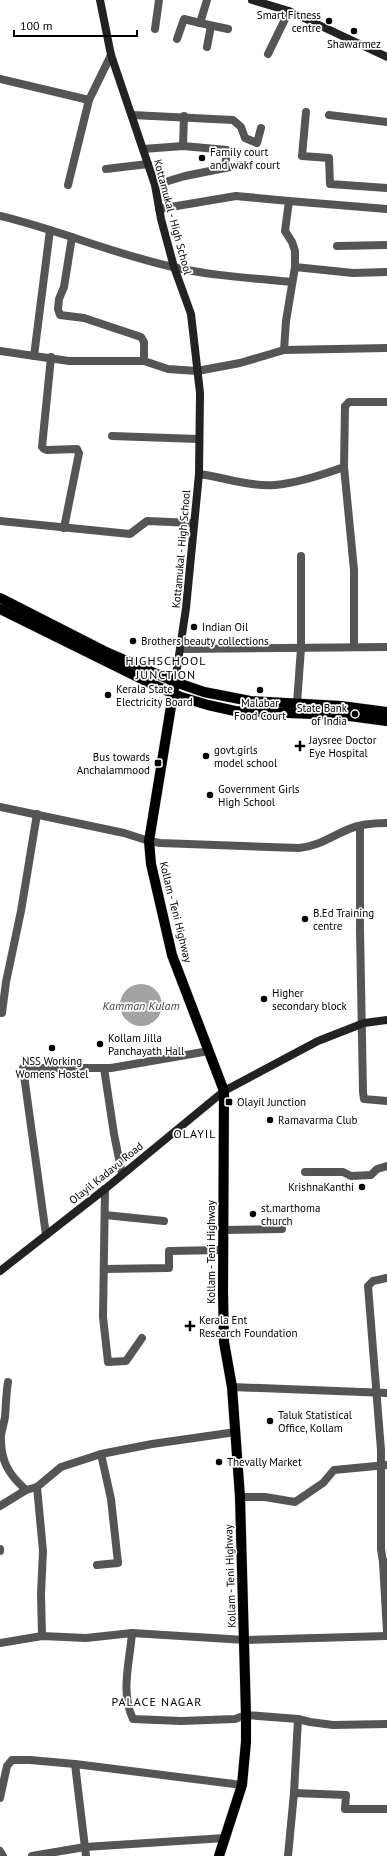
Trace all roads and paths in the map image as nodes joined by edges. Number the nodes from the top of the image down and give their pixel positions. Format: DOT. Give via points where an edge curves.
graph roads {
  1 [pos="100,0"];
  2 [pos="159,0"];
  3 [pos="206,0"];
  4 [pos="253,0"];
  5 [pos="289,11"];
  6 [pos="200,23"];
  7 [pos="211,26"];
  8 [pos="154,29"];
  9 [pos="228,29"];
  10 [pos="177,39"];
  11 [pos="207,47"];
  12 [pos="268,54"];
  13 [pos="111,55"];
  14 [pos="387,57"];
  15 [pos="0,79"];
  16 [pos="89,100"];
  17 [pos="306,112"];
  18 [pos="132,115"];
  19 [pos="329,115"];
  20 [pos="184,116"];
  21 [pos="387,122"];
  22 [pos="261,128"];
  23 [pos="183,146"];
  24 [pos="143,149"];
  25 [pos="148,164"];
  26 [pos="240,165"];
  27 [pos="225,168"];
  28 [pos="106,169"];
  29 [pos="68,185"];
  30 [pos="155,185"];
  31 [pos="387,188"];
  32 [pos="288,201"];
  33 [pos="159,209"];
  34 [pos="387,209"];
  35 [pos="0,216"];
  36 [pos="50,230"];
  37 [pos="72,237"];
  38 [pos="387,245"];
  39 [pos="337,246"];
  40 [pos="174,267"];
  41 [pos="295,267"];
  42 [pos="387,272"];
  43 [pos="292,282"];
  44 [pos="387,348"];
  45 [pos="284,350"];
  46 [pos="0,351"];
  47 [pos="34,356"];
  48 [pos="51,357"];
  49 [pos="144,361"];
  50 [pos="197,371"];
  51 [pos="387,402"];
  52 [pos="112,436"];
  53 [pos="198,439"];
  54 [pos="344,466"];
  55 [pos="199,474"];
  56 [pos="0,521"];
  57 [pos="194,523"];
  58 [pos="64,528"];
  59 [pos="300,556"];
  60 [pos="0,598"];
  61 [pos="0,609"];
  62 [pos="20,614"];
  63 [pos="354,647"];
  64 [pos="387,647"];
  65 [pos="301,648"];
  66 [pos="180,649"];
  67 [pos="175,682"];
  68 [pos="173,693"];
  69 [pos="297,703"];
  70 [pos="387,712"];
  71 [pos="387,720"];
  72 [pos="0,807"];
  73 [pos="36,814"];
  74 [pos="387,823"];
  75 [pos="360,826"];
  76 [pos="150,841"];
  77 [pos="3,982"];
  78 [pos="0,1013"];
  79 [pos="387,1020"];
  80 [pos="362,1024"];
  81 [pos="209,1051"];
  82 [pos="104,1068"];
  83 [pos="224,1091"];
  84 [pos="387,1100"];
  85 [pos="387,1166"];
  86 [pos="305,1172"];
  87 [pos="122,1174"];
  88 [pos="105,1189"];
  89 [pos="105,1215"];
  90 [pos="164,1221"];
  91 [pos="282,1229"];
  92 [pos="223,1230"];
  93 [pos="46,1234"];
  94 [pos="223,1250"];
  95 [pos="104,1269"];
  96 [pos="0,1271"];
  97 [pos="387,1278"];
  98 [pos="142,1338"];
  99 [pos="8,1382"];
  100 [pos="232,1387"];
  101 [pos="376,1393"];
  102 [pos="387,1393"];
  103 [pos="236,1432"];
  104 [pos="101,1454"];
  105 [pos="384,1466"];
  106 [pos="36,1487"];
  107 [pos="26,1490"];
  108 [pos="240,1497"];
  109 [pos="0,1506"];
  110 [pos="385,1562"];
  111 [pos="97,1565"];
  112 [pos="387,1632"];
  113 [pos="132,1633"];
  114 [pos="42,1636"];
  115 [pos="387,1636"];
  116 [pos="244,1640"];
  117 [pos="0,1643"];
  118 [pos="246,1715"];
  119 [pos="298,1719"];
  120 [pos="387,1724"];
  121 [pos="75,1764"];
  122 [pos="242,1785"];
  123 [pos="294,1794"];
  124 [pos="0,1798"];
  125 [pos="387,1809"];
  126 [pos="225,1838"];
  127 [pos="0,1851"];
  128 [pos="86,1852"];
  129 [pos="3,1856"];
  130 [pos="32,1856"];
  131 [pos="219,1856"];
  132 [pos="288,1856"];
  1 -- 13 [label="main road, Kottamukal - High School"];
  2 -- 8 [label="street"];
  3 -- 6 [label="street"];
  4 -- 5 [label="main road"];
  5 -- 12 [label="street"];
  5 -- 14 [label="main road"];
  6 -- 7 [label="street"];
  6 -- 10 [label="street" via="184,20"];
  7 -- 9 [label="street"];
  7 -- 11 [label="street"];
  13 -- 16 [label="street"];
  13 -- 18 [label="main road, Kottamukal - High School"];
  15 -- 16 [label="street"];
  16 -- 29 [label="street"];
  17 -- 31 [label="street" via="302,156 329,158 330,184"];
  18 -- 20 [label="street"];
  18 -- 24 [label="main road, Kottamukal - High School"];
  19 -- 21 [label="street"];
  20 -- 22 [label="street" via="233,120 241,127 245,138 257,143"];
  20 -- 23 [label="street"];
  23 -- 24 [label="street"];
  23 -- 27 [label="street" via="228,150"];
  24 -- 25 [label="main road, Kottamukal - High School"];
  25 -- 28 [label="street"];
  25 -- 30 [label="main road, Kottamukal - High School"];
  26 -- 27 [label="street"];
  27 -- 30 [label="street"];
  30 -- 33 [label="main road, Kottamukal - High School"];
  32 -- 33 [label="street" via="236,196"];
  32 -- 34 [label="street"];
  32 -- 41 [label="street" via="285,231 295,251"];
  33 -- 40 [label="main road, Kottamukal - High School"];
  35 -- 36 [label="street"];
  36 -- 37 [label="street"];
  36 -- 47 [label="street"];
  37 -- 40 [label="street" via="112,251"];
  37 -- 49 [label="street" via="64,287 59,299 60,314 84,318 141,337 144,342"];
  38 -- 39 [label="street"];
  40 -- 43 [label="street"];
  40 -- 50 [label="main road, Kottamukal - High School" via="192,314"];
  41 -- 42 [label="street" via="353,273"];
  41 -- 43 [label="street"];
  43 -- 45 [label="street"];
  44 -- 45 [label="street"];
  45 -- 50 [label="street" via="240,363"];
  46 -- 47 [label="street"];
  47 -- 48 [label="street"];
  48 -- 49 [label="street" via="69,361"];
  48 -- 58 [label="street" via="42,447 47,450 77,449 79,453"];
  49 -- 50 [label="street" via="168,369"];
  50 -- 53 [label="main road, Kottamukal - High School" via="200,393"];
  51 -- 54 [label="street" via="346,403"];
  52 -- 53 [label="street"];
  53 -- 55 [label="main road, Kottamukal - High School"];
  54 -- 55 [label="street" via="307,479 275,485 254,484"];
  54 -- 63 [label="street" via="354,570"];
  55 -- 57 [label="main road, Kottamukal - High School"];
  56 -- 58 [label="street"];
  57 -- 58 [label="street" via="147,521 130,534"];
  57 -- 66 [label="main road, Kottamukal - High School"];
  59 -- 65 [label="street"];
  60 -- 62 [label="main road"];
  61 -- 62 [label="main road"];
  62 -- 67 [label="main road"];
  62 -- 68 [label="main road"];
  63 -- 64 [label="street"];
  63 -- 65 [label="street"];
  65 -- 66 [label="street"];
  65 -- 69 [label="street"];
  66 -- 67 [label="main road, Kottamukal - High School"];
  67 -- 68 [label="main road, Kollam - Teni Highway"];
  67 -- 69 [label="main road" via="204,692 234,698"];
  68 -- 71 [label="main road" via="236,711 342,715"];
  68 -- 76 [label="main road, Kollam - Teni Highway"];
  69 -- 70 [label="main road"];
  72 -- 73 [label="street"];
  73 -- 76 [label="street"];
  73 -- 77 [label="street" via="21,911"];
  74 -- 75 [label="street"];
  75 -- 76 [label="street" via="312,847 299,848"];
  75 -- 80 [label="street"];
  76 -- 81 [label="main road, Kollam - Teni Highway" via="150,864 172,955"];
  77 -- 78 [label="street"];
  79 -- 80 [label="main road, Olayil Kadavu Road"];
  80 -- 83 [label="main road, Olayil Kadavu Road" via="300,1049"];
  80 -- 84 [label="street" via="364,1099"];
  81 -- 82 [label="street"];
  81 -- 83 [label="main road, Kollam - Teni Highway"];
  82 -- 87 [label="street"];
  82 -- 93 [label="street" via="23,1068"];
  83 -- 87 [label="main road, Olayil Kadavu Road"];
  83 -- 92 [label="main road, Kollam - Teni Highway"];
  85 -- 86 [label="street" via="377,1169 371,1175"];
  87 -- 88 [label="main road, Olayil Kadavu Road"];
  88 -- 89 [label="street"];
  88 -- 93 [label="main road, Olayil Kadavu Road"];
  89 -- 90 [label="street"];
  89 -- 95 [label="street"];
  91 -- 92 [label="street"];
  92 -- 94 [label="main road, Kollam - Teni Highway"];
  93 -- 96 [label="main road, Olayil Kadavu Road"];
  94 -- 95 [label="street" via="169,1251 169,1268"];
  94 -- 100 [label="main road, Kollam - Teni Highway" via="224,1342"];
  95 -- 98 [label="street" via="103,1317 108,1362 126,1361"];
  97 -- 101 [label="street" via="373,1281 368,1286"];
  99 -- 107 [label="street" via="1,1434 2,1454 13,1478"];
  100 -- 101 [label="street"];
  100 -- 103 [label="main road, Kollam - Teni Highway"];
  101 -- 102 [label="street"];
  101 -- 105 [label="street"];
  103 -- 104 [label="street"];
  103 -- 108 [label="main road, Kollam - Teni Highway"];
  104 -- 106 [label="street" via="60,1467"];
  104 -- 111 [label="street" via="111,1499 118,1563"];
  105 -- 108 [label="street" via="334,1470 323,1483 295,1502 265,1497"];
  105 -- 110 [label="street"];
  106 -- 107 [label="street"];
  106 -- 114 [label="street" via="43,1551"];
  107 -- 109 [label="street"];
  108 -- 116 [label="main road, Kollam - Teni Highway"];
  110 -- 112 [label="street"];
  113 -- 114 [label="street" via="86,1638"];
  113 -- 116 [label="street"];
  113 -- 118 [label="street" via="131,1656 126,1674 128,1702 133,1719 180,1721 235,1719"];
  114 -- 117 [label="street"];
  115 -- 116 [label="street"];
  116 -- 118 [label="main road, Kollam - Teni Highway"];
  118 -- 119 [label="street"];
  118 -- 122 [label="main road, Kollam - Teni Highway"];
  119 -- 120 [label="street" via="333,1725"];
  119 -- 123 [label="street"];
  121 -- 122 [label="street"];
  121 -- 124 [label="street" via="12,1760 7,1766"];
  121 -- 128 [label="street"];
  122 -- 126 [label="main road, Kollam - Teni Highway"];
  123 -- 125 [label="street" via="346,1795 345,1809"];
  123 -- 132 [label="street"];
  126 -- 128 [label="street"];
  126 -- 131 [label="main road, Kollam - Teni Highway"];
  127 -- 129 [label="street"];
  128 -- 130 [label="street"];
}
